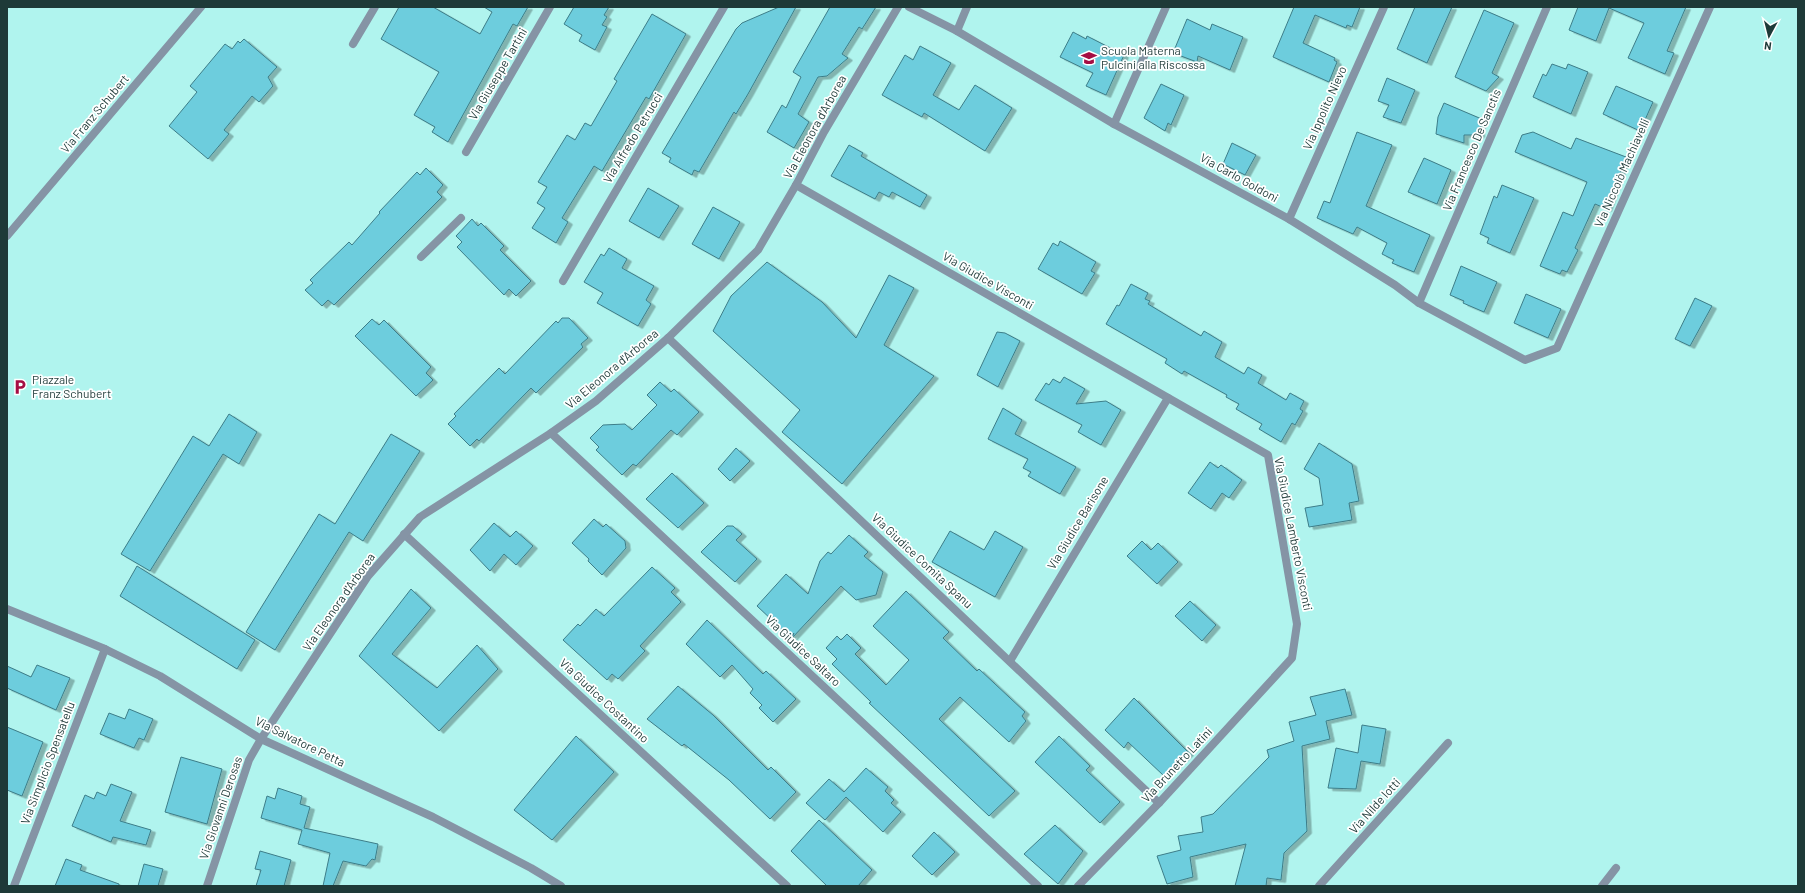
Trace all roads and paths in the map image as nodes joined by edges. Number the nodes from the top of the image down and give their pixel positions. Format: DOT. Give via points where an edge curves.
graph roads {
  1 [pos="201,7"];
  2 [pos="375,7"];
  3 [pos="550,7"];
  4 [pos="724,7"];
  5 [pos="898,7"];
  6 [pos="909,7"];
  7 [pos="967,7"];
  8 [pos="1166,7"];
  9 [pos="1384,7"];
  10 [pos="1547,7"];
  11 [pos="1710,7"];
  12 [pos="957,31"];
  13 [pos="353,44"];
  14 [pos="1114,124"];
  15 [pos="466,152"];
  16 [pos="796,185"];
  17 [pos="461,218"];
  18 [pos="1288,219"];
  19 [pos="7,236"];
  20 [pos="421,257"];
  21 [pos="564,281"];
  22 [pos="1419,303"];
  23 [pos="668,338"];
  24 [pos="1557,348"];
  25 [pos="1168,398"];
  26 [pos="551,433"];
  27 [pos="404,534"];
  28 [pos="7,609"];
  29 [pos="105,649"];
  30 [pos="1292,658"];
  31 [pos="1010,661"];
  32 [pos="261,739"];
  33 [pos="1448,743"];
  34 [pos="1159,803"];
  35 [pos="1616,868"];
  36 [pos="14,886"];
  37 [pos="207,886"];
  38 [pos="561,886"];
  39 [pos="787,886"];
  40 [pos="1038,886"];
  41 [pos="1078,886"];
  42 [pos="1319,886"];
  43 [pos="1602,886"];
  1 -- 19 [label="street, Via Franz Schubert"];
  2 -- 13 [label="street"];
  3 -- 15 [label="street, Via Giuseppe Tartini"];
  4 -- 21 [label="street, Via Alfredo Petrucci"];
  5 -- 16 [label="street, Via Eleonora d'Arborea" via="824,132"];
  6 -- 12 [label="street, Via Carlo Goldoni"];
  7 -- 12 [label="street"];
  8 -- 14 [label="street"];
  9 -- 18 [label="street, Via Ippolito Nievo"];
  10 -- 22 [label="street, Via Francesco De Sanctis"];
  11 -- 24 [label="street, Via Niccolò Machiavelli"];
  12 -- 14 [label="street, Via Carlo Goldoni"];
  14 -- 18 [label="street, Via Carlo Goldoni"];
  16 -- 23 [label="street, Via Eleonora d'Arborea" via="758,250"];
  16 -- 25 [label="street, Via Giudice Visconti"];
  17 -- 20 [label="street"];
  18 -- 22 [label="street, Via Carlo Goldoni" via="1395,284"];
  22 -- 24 [label="street, Via Carlo Goldoni" via="1525,360"];
  23 -- 26 [label="street, Via Eleonora d'Arborea" via="596,401"];
  23 -- 31 [label="street, Via Giudice Comita Spanu"];
  25 -- 30 [label="street, Via Giudice Lamberto Visconti" via="1268,456 1297,624"];
  25 -- 31 [label="street, Via Giudice Barisone"];
  26 -- 27 [label="street, Via Eleonora d'Arborea" via="420,517"];
  26 -- 40 [label="street, Via Giudice Saltaro"];
  27 -- 32 [label="street, Via Eleonora d'Arborea" via="368,576"];
  27 -- 39 [label="street, Via Giudice Costantino"];
  28 -- 29 [label="street, Via Salvatore Petta"];
  29 -- 32 [label="street, Via Salvatore Petta" via="160,676"];
  29 -- 36 [label="street, Via Simplicio Spensatellu"];
  30 -- 34 [label="street, Via Brunetto Latini"];
  31 -- 34 [label="street, Via Giudice Comita Spanu"];
  32 -- 37 [label="street, Via Giovanni Derosas" via="249,760"];
  32 -- 38 [label="street, Via Salvatore Petta" via="433,817"];
  33 -- 42 [label="street, Via Nilde Iotti"];
  34 -- 41 [label="street, Via Brunetto Latini"];
  35 -- 43 [label="street"];
}
